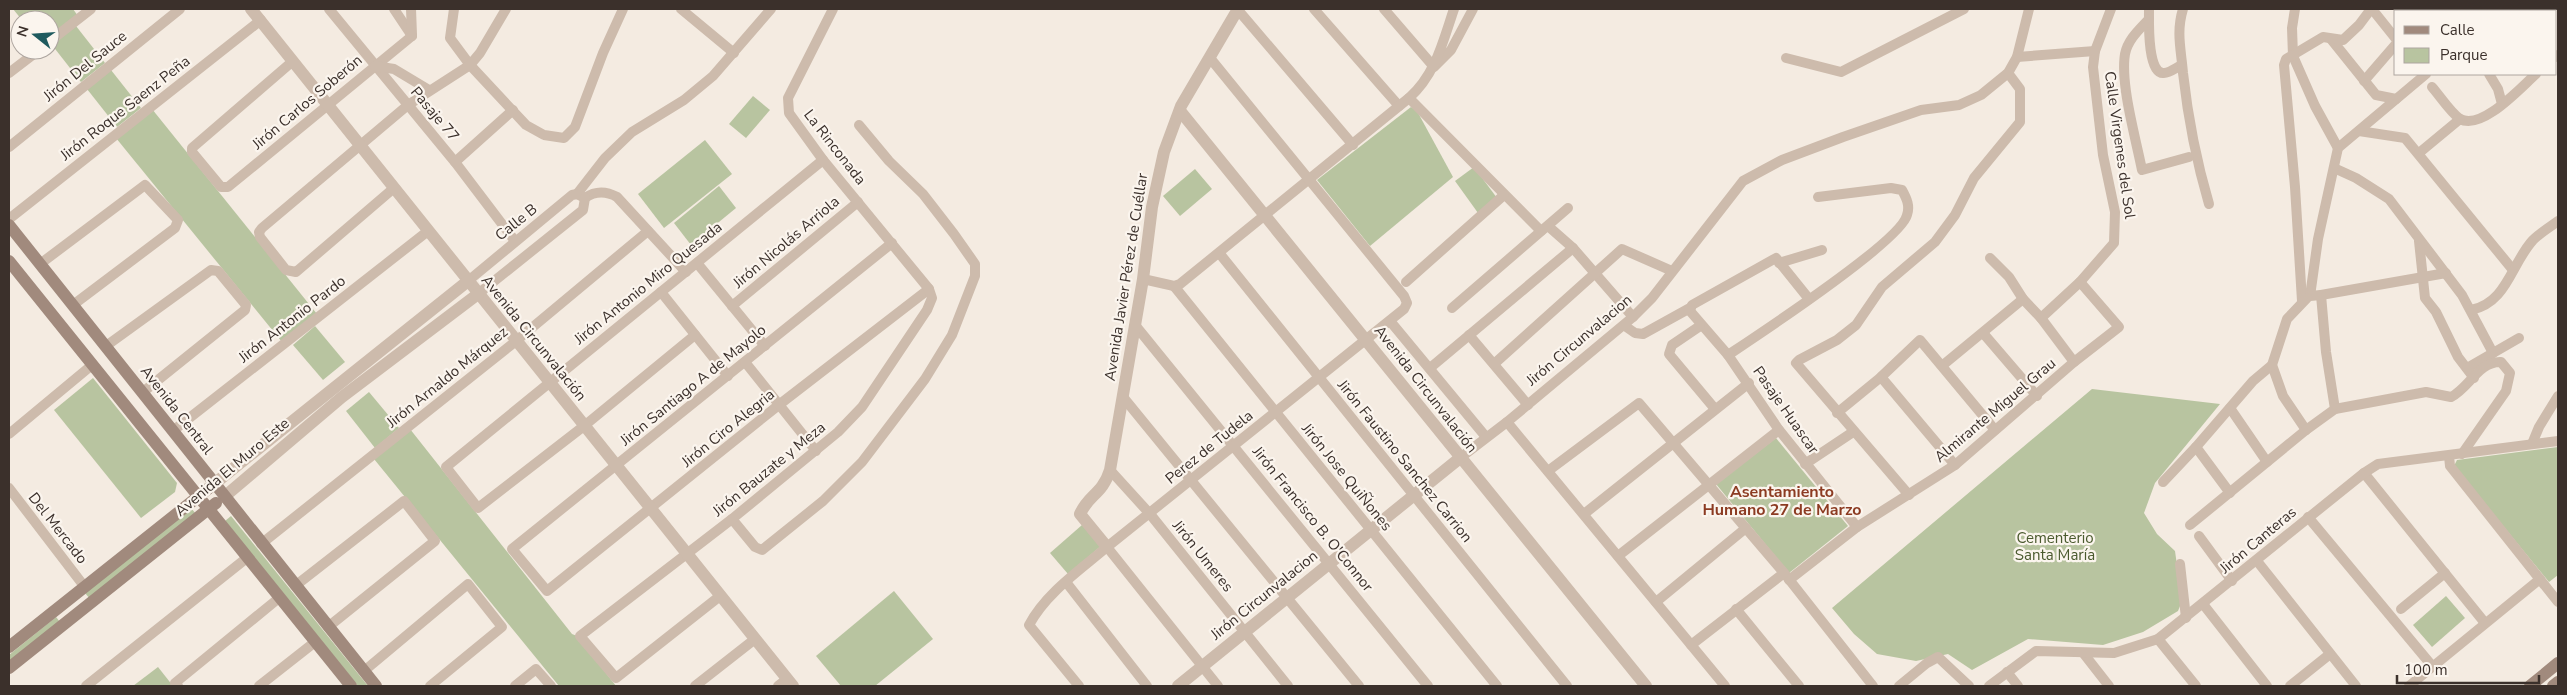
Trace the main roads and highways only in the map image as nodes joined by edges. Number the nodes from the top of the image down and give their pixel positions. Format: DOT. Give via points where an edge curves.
graph roads {
  1 [pos="9,225"];
  2 [pos="9,261"];
  3 [pos="214,484"];
  4 [pos="199,495"];
  5 [pos="224,497"];
  6 [pos="209,508"];
  7 [pos="67,601"];
  8 [pos="77,614"];
  9 [pos="9,647"];
  10 [pos="2558,663"];
  11 [pos="9,668"];
  12 [pos="2558,682"];
  13 [pos="348,685"];
  14 [pos="376,686"];
  15 [pos="2530,686"];
  16 [pos="2554,686"];
  1 -- 3 [label="main road, Avenida Central"];
  2 -- 4 [label="main road"];
  3 -- 4 [label="main road, Avenida El Muro Este"];
  3 -- 5 [label="main road, Avenida Central"];
  4 -- 6 [label="main road"];
  4 -- 7 [label="main road, Avenida El Muro Este"];
  5 -- 6 [label="main road, Avenida El Muro Este"];
  5 -- 14 [label="main road, Avenida Central"];
  6 -- 8 [label="main road, Avenida El Muro Este"];
  6 -- 13 [label="main road"];
  7 -- 8 [label="main road"];
  7 -- 9 [label="main road, Avenida El Muro Este"];
  8 -- 11 [label="main road, Avenida El Muro Este"];
  10 -- 15 [label="main road"];
  12 -- 16 [label="main road"];
}
